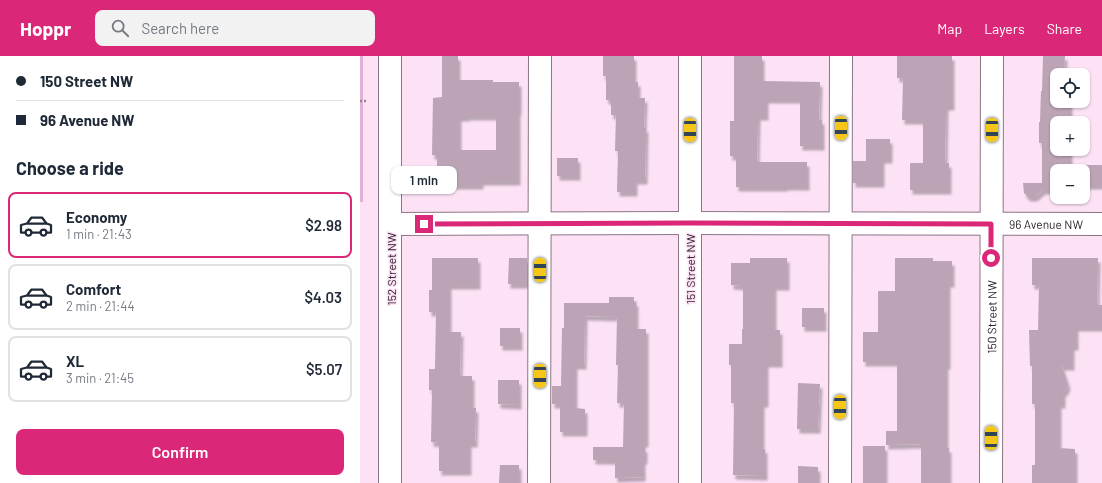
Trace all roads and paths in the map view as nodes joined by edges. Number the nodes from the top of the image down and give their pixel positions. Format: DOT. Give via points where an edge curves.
graph roads {
  1 [pos="390,56"];
  2 [pos="540,56"];
  3 [pos="690,56"];
  4 [pos="841,56"];
  5 [pos="992,56"];
  6 [pos="360,101"];
  7 [pos="367,101"];
  8 [pos="690,223"];
  9 [pos="841,223"];
  10 [pos="391,224"];
  11 [pos="540,224"];
  12 [pos="991,224"];
  13 [pos="1102,224"];
  14 [pos="390,483"];
  15 [pos="539,483"];
  16 [pos="690,483"];
  17 [pos="840,483"];
  18 [pos="991,483"];
  1 -- 10 [label="street, 152 Street NW"];
  2 -- 11 [label="street"];
  3 -- 8 [label="street, 151 Street NW"];
  4 -- 9 [label="street"];
  5 -- 12 [label="street, 150 Street NW"];
  6 -- 7 [label="path"];
  8 -- 9 [label="street, 96 Avenue NW"];
  8 -- 11 [label="street, 96 Avenue NW"];
  8 -- 16 [label="street, 151 Street NW"];
  9 -- 12 [label="street, 96 Avenue NW"];
  9 -- 17 [label="street"];
  10 -- 11 [label="street, 96 Avenue NW"];
  10 -- 14 [label="street, 152 Street NW"];
  11 -- 15 [label="street"];
  12 -- 13 [label="street, 96 Avenue NW"];
  12 -- 18 [label="street, 150 Street NW"];
}
